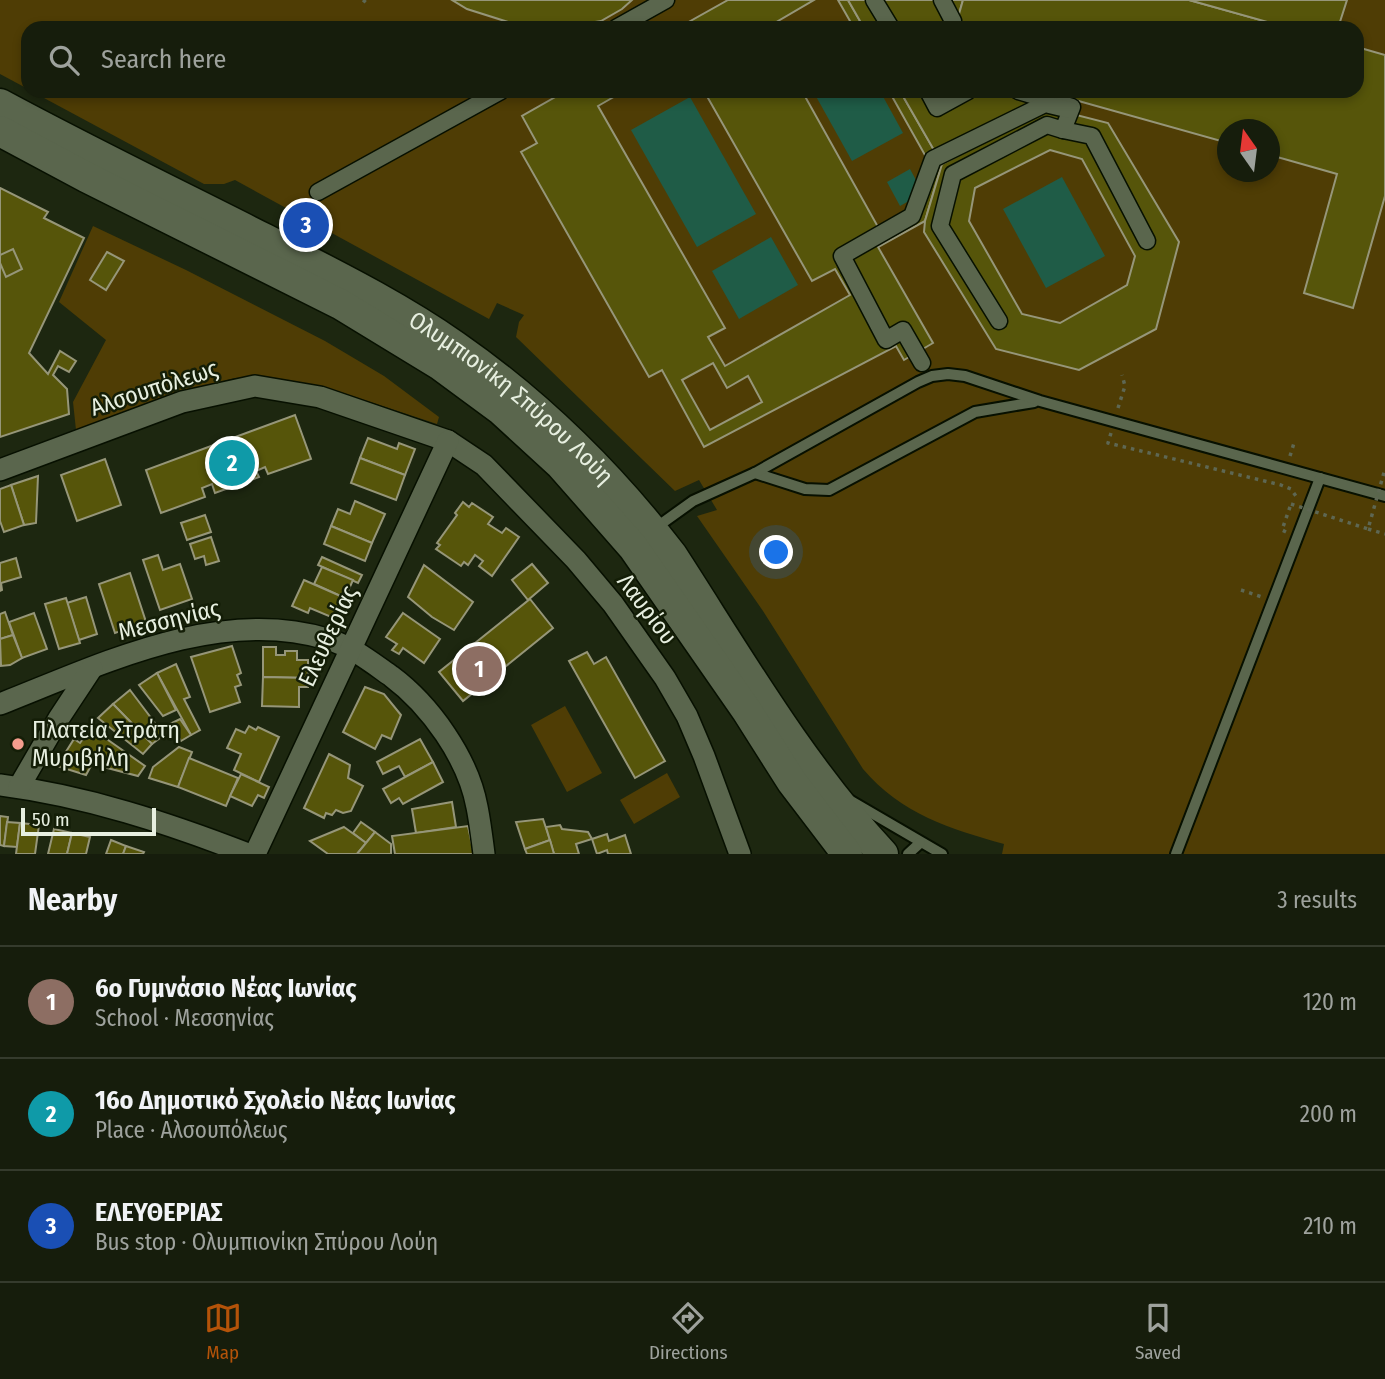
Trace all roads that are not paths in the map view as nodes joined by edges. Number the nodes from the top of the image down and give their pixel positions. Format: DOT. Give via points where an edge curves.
graph roads {
  1 [pos="666,0"];
  2 [pos="874,0"];
  3 [pos="942,0"];
  4 [pos="628,21"];
  5 [pos="887,21"];
  6 [pos="954,21"];
  7 [pos="488,98"];
  8 [pos="932,98"];
  9 [pos="955,98"];
  10 [pos="1042,98"];
  11 [pos="0,104"];
  12 [pos="1070,110"];
  13 [pos="1063,130"];
  14 [pos="0,131"];
  15 [pos="318,192"];
  16 [pos="1147,241"];
  17 [pos="999,321"];
  18 [pos="922,363"];
  19 [pos="1040,401"];
  20 [pos="448,441"];
  21 [pos="0,470"];
  22 [pos="755,473"];
  23 [pos="1321,478"];
  24 [pos="1385,496"];
  25 [pos="643,539"];
  26 [pos="351,649"];
  27 [pos="92,668"];
  28 [pos="0,704"];
  29 [pos="817,773"];
  30 [pos="10,786"];
  31 [pos="920,843"];
  32 [pos="248,854"];
  33 [pos="255,854"];
  34 [pos="484,854"];
  35 [pos="740,854"];
  36 [pos="848,854"];
  37 [pos="883,854"];
  38 [pos="908,854"];
  39 [pos="942,854"];
  40 [pos="1176,854"];
  1 -- 4 [label="street"];
  2 -- 5 [label="street"];
  3 -- 6 [label="street"];
  7 -- 15 [label="street"];
  8 -- 9 [label="street" via="937,108"];
  10 -- 12 [label="street" via="1072,107"];
  11 -- 25 [label="main road, Ολυμπιονίκη Σπύρου Λούη" via="313,263 452,344 547,419"];
  12 -- 13 [label="street"];
  12 -- 18 [label="street" via="1045,104 933,159 912,216 842,256 886,340 904,330"];
  13 -- 16 [label="street" via="1092,136"];
  13 -- 17 [label="street" via="1046,125 953,174 940,226"];
  14 -- 25 [label="main road, Ολυμπιονίκη Σπύρου Λούη" via="340,304 440,365 531,436 587,494"];
  19 -- 22 [label="lane" via="975,412 829,490 805,489"];
  19 -- 22 [label="lane" via="965,376 932,376"];
  19 -- 23 [label="lane"];
  20 -- 21 [label="street, Αλσουπόλεως" via="320,397 255,386 182,402"];
  20 -- 26 [label="street, Ελευθερίας"];
  20 -- 35 [label="street, Λαυρίου" via="484,465 549,531 613,604 665,677 704,756"];
  22 -- 25 [label="lane" via="693,501"];
  23 -- 24 [label="lane"];
  23 -- 40 [label="lane"];
  25 -- 29 [label="main road, Ολυμπιονίκη Σπύρου Λούη" via="672,555"];
  25 -- 36 [label="main road, Ολυμπιονίκη Σπύρου Λούη" via="792,782"];
  26 -- 27 [label="street, Μεσσηνίας" via="295,631 233,630 171,641"];
  26 -- 33 [label="street, Ελευθερίας"];
  26 -- 34 [label="street, Μεσσηνίας" via="399,682 437,721 468,778"];
  27 -- 28 [label="street, Μεσσηνίας"];
  27 -- 30 [label="street"];
  29 -- 31 [label="lane" via="853,803"];
  29 -- 37 [label="main road, Ολυμπιονίκη Σπύρου Λούη"];
  30 -- 32 [label="street" via="112,808"];
  31 -- 38 [label="lane"];
  31 -- 39 [label="lane"];
}
